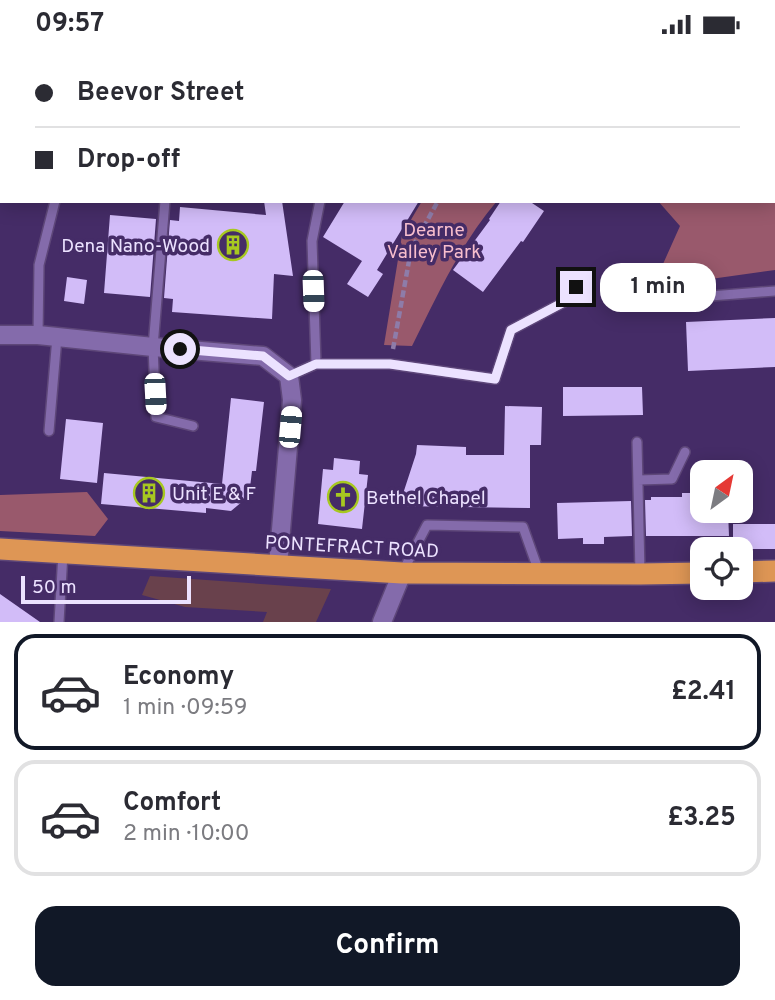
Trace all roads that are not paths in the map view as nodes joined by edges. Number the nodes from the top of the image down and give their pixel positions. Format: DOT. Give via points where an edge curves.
graph roads {
  1 [pos="54,203"];
  2 [pos="165,203"];
  3 [pos="320,203"];
  4 [pos="586,274"];
  5 [pos="775,291"];
  6 [pos="698,297"];
  7 [pos="0,335"];
  8 [pos="38,335"];
  9 [pos="57,338"];
  10 [pos="153,347"];
  11 [pos="316,364"];
  12 [pos="289,376"];
  13 [pos="193,426"];
  14 [pos="49,431"];
  15 [pos="637,442"];
  16 [pos="685,451"];
  17 [pos="638,480"];
  18 [pos="0,549"];
  19 [pos="62,553"];
  20 [pos="278,565"];
  21 [pos="775,571"];
  22 [pos="753,572"];
  23 [pos="402,573"];
  24 [pos="690,573"];
  25 [pos="539,574"];
  26 [pos="640,574"];
  27 [pos="59,622"];
  28 [pos="382,622"];
  1 -- 8 [label="lane" via="39,265"];
  2 -- 10 [label="lane"];
  3 -- 11 [label="lane" via="312,241"];
  4 -- 11 [label="lane" via="566,301 511,330 495,379 390,364"];
  5 -- 6 [label="lane"];
  7 -- 8 [label="street"];
  8 -- 9 [label="street"];
  9 -- 10 [label="street"];
  9 -- 14 [label="lane"];
  10 -- 12 [label="street" via="263,356"];
  10 -- 13 [label="lane" via="156,417"];
  11 -- 12 [label="lane"];
  12 -- 20 [label="street" via="292,400"];
  15 -- 17 [label="lane"];
  16 -- 17 [label="lane" via="673,479"];
  17 -- 26 [label="lane"];
  18 -- 19 [label="highway, PONTEFRACT ROAD"];
  19 -- 20 [label="highway, PONTEFRACT ROAD"];
  19 -- 27 [label="lane"];
  20 -- 23 [label="highway, PONTEFRACT ROAD"];
  21 -- 22 [label="highway"];
  23 -- 25 [label="highway, PONTEFRACT ROAD"];
  23 -- 25 [label="lane" via="427,525 523,527"];
  23 -- 28 [label="street"];
  24 -- 26 [label="highway, PONTEFRACT ROAD"];
  25 -- 26 [label="highway, PONTEFRACT ROAD"];
}
